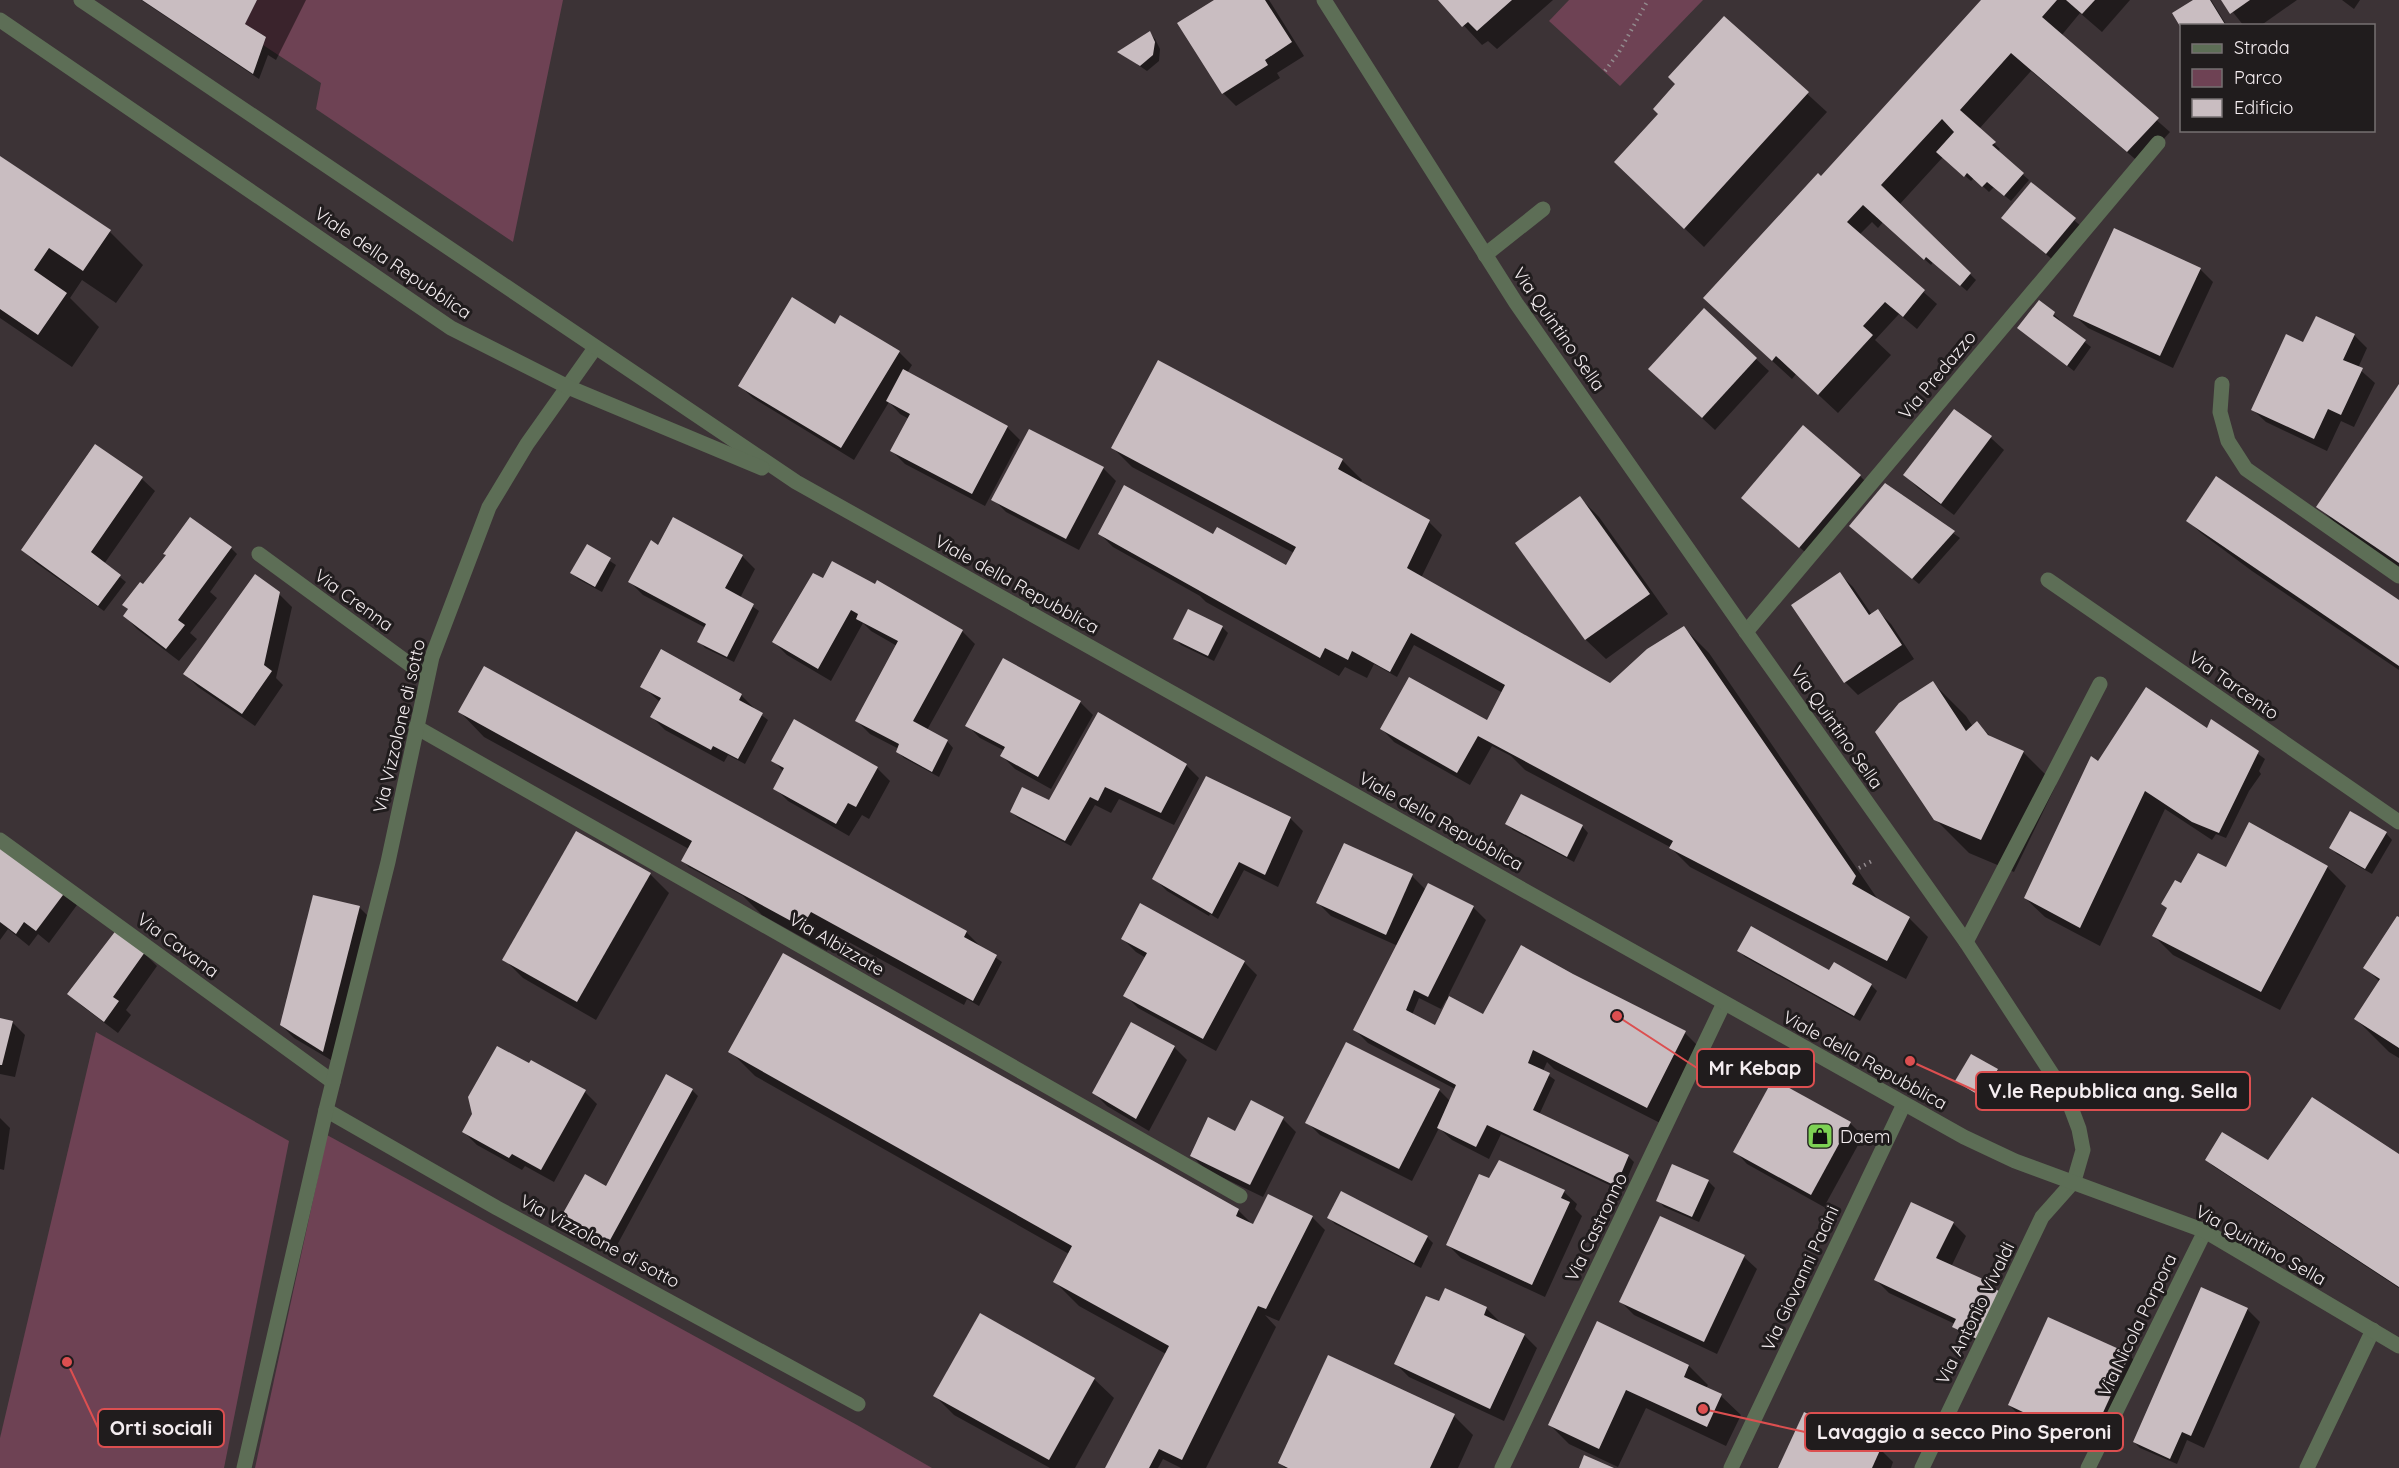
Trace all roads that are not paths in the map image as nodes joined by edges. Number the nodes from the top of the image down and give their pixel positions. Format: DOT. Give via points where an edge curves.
graph roads {
  1 [pos="81,0"];
  2 [pos="1324,0"];
  3 [pos="0,20"];
  4 [pos="2158,142"];
  5 [pos="1542,209"];
  6 [pos="1485,255"];
  7 [pos="596,348"];
  8 [pos="2222,384"];
  9 [pos="568,387"];
  10 [pos="796,482"];
  11 [pos="259,554"];
  12 [pos="2399,576"];
  13 [pos="2048,580"];
  14 [pos="1746,632"];
  15 [pos="428,676"];
  16 [pos="2100,684"];
  17 [pos="416,727"];
  18 [pos="2399,822"];
  19 [pos="0,840"];
  20 [pos="1966,942"];
  21 [pos="1724,1003"];
  22 [pos="333,1082"];
  23 [pos="1904,1104"];
  24 [pos="326,1110"];
  25 [pos="2074,1181"];
  26 [pos="1240,1196"];
  27 [pos="2205,1232"];
  28 [pos="2373,1330"];
  29 [pos="2399,1346"];
  30 [pos="858,1404"];
  31 [pos="244,1468"];
  32 [pos="1502,1468"];
  33 [pos="1731,1468"];
  34 [pos="1922,1468"];
  35 [pos="2088,1468"];
  36 [pos="2307,1468"];
  1 -- 7 [label="street, Viale della Repubblica"];
  2 -- 6 [label="street, Via Quintino Sella"];
  3 -- 9 [label="street, Viale della Repubblica" via="451,328"];
  4 -- 14 [label="street, Via Predazzo"];
  5 -- 6 [label="street"];
  6 -- 14 [label="street, Via Quintino Sella"];
  7 -- 9 [label="street, Via Vizzolone di sotto"];
  7 -- 10 [label="street, Viale della Repubblica"];
  8 -- 12 [label="street" via="2220,412 2228,441 2246,469"];
  9 -- 10 [label="street, Viale della Repubblica"];
  9 -- 15 [label="street, Via Vizzolone di sotto" via="489,507"];
  10 -- 21 [label="street, Viale della Repubblica"];
  11 -- 15 [label="street, Via Crenna"];
  13 -- 18 [label="street, Via Tarcento"];
  14 -- 20 [label="street, Via Quintino Sella"];
  15 -- 17 [label="street, Via Vizzolone di sotto"];
  16 -- 20 [label="street"];
  17 -- 22 [label="street, Via Vizzolone di sotto" via="388,862"];
  17 -- 26 [label="street, Via Albizzate"];
  19 -- 22 [label="street, Via Cavana"];
  20 -- 25 [label="street, Via Quintino Sella" via="2067,1097 2083,1150"];
  21 -- 23 [label="street, Viale della Repubblica"];
  21 -- 32 [label="street, Via Castronno"];
  22 -- 24 [label="street, Via Vizzolone di sotto"];
  23 -- 25 [label="street, Viale della Repubblica" via="2005,1156"];
  23 -- 33 [label="street, Via Giovanni Pacini"];
  24 -- 30 [label="street, Via Vizzolone di sotto"];
  24 -- 31 [label="street, Via Vizzolone di sotto"];
  25 -- 27 [label="street, Via Quintino Sella"];
  25 -- 34 [label="street, Via Antonio Vivaldi" via="2042,1217"];
  27 -- 28 [label="street, Via Quintino Sella"];
  27 -- 35 [label="street, Via Nicola Porpora"];
  28 -- 29 [label="street, Via Quintino Sella"];
  28 -- 36 [label="street"];
}
